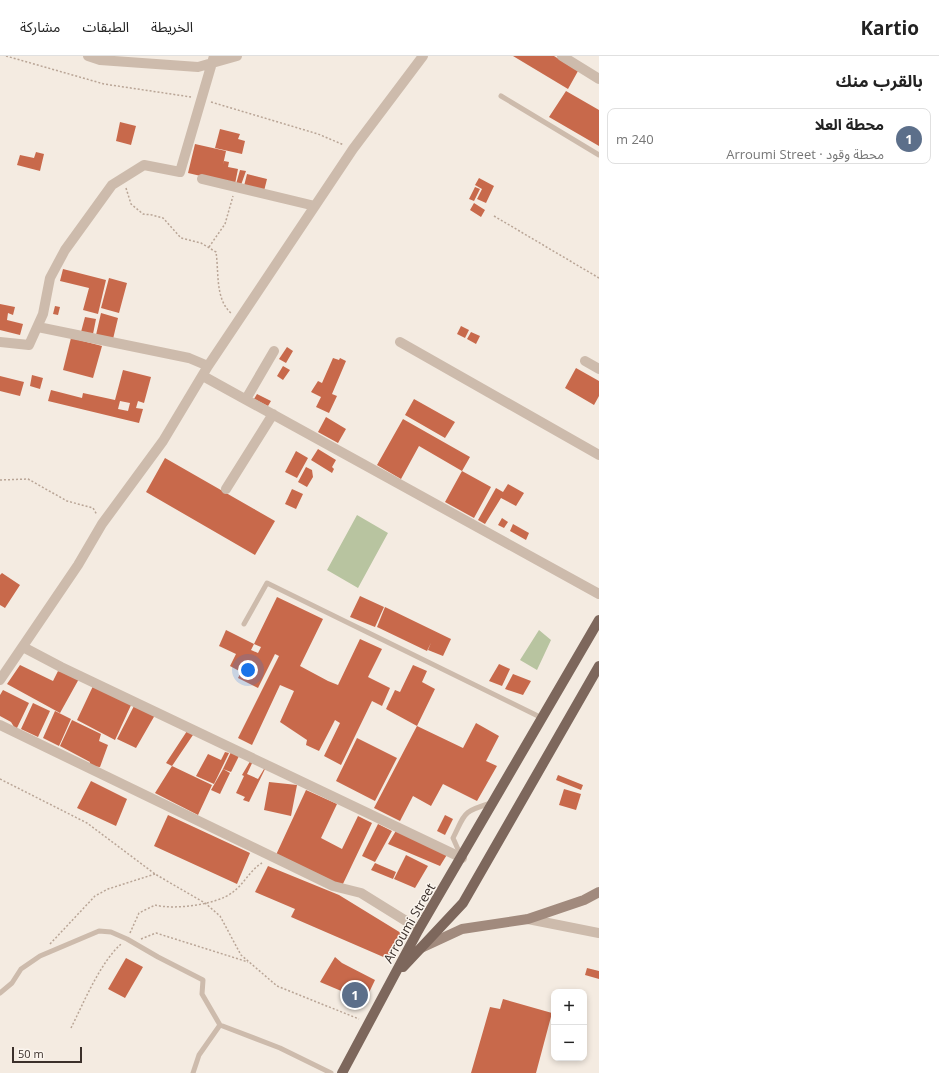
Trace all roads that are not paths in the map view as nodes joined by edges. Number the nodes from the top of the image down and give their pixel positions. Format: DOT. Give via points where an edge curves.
graph roads {
  1 [pos="88,56"];
  2 [pos="237,56"];
  3 [pos="423,56"];
  4 [pos="562,56"];
  5 [pos="214,59"];
  6 [pos="599,79"];
  7 [pos="501,96"];
  8 [pos="599,155"];
  9 [pos="202,179"];
  10 [pos="315,206"];
  11 [pos="38,327"];
  12 [pos="0,342"];
  13 [pos="400,342"];
  14 [pos="274,351"];
  15 [pos="586,362"];
  16 [pos="208,366"];
  17 [pos="599,369"];
  18 [pos="203,376"];
  19 [pos="246,399"];
  20 [pos="273,414"];
  21 [pos="599,455"];
  22 [pos="226,489"];
  23 [pos="599,594"];
  24 [pos="599,620"];
  25 [pos="244,624"];
  26 [pos="23,647"];
  27 [pos="599,666"];
  28 [pos="0,680"];
  29 [pos="543,719"];
  30 [pos="0,725"];
  31 [pos="494,802"];
  32 [pos="462,858"];
  33 [pos="599,892"];
  34 [pos="528,919"];
  35 [pos="419,929"];
  36 [pos="599,934"];
  37 [pos="421,948"];
  38 [pos="393,977"];
  39 [pos="0,993"];
  40 [pos="220,1025"];
  41 [pos="193,1073"];
  42 [pos="331,1073"];
  43 [pos="342,1073"];
  1 -- 5 [label="street" via="100,60 198,67"];
  2 -- 5 [label="street"];
  3 -- 10 [label="street"];
  4 -- 6 [label="street"];
  5 -- 11 [label="street" via="180,172 144,165 112,185 64,250 50,278"];
  7 -- 8 [label="lane"];
  9 -- 10 [label="street"];
  10 -- 16 [label="street"];
  11 -- 12 [label="street" via="29,345"];
  11 -- 16 [label="street" via="189,358"];
  13 -- 21 [label="street"];
  14 -- 19 [label="street"];
  15 -- 17 [label="street"];
  16 -- 18 [label="street"];
  18 -- 19 [label="street"];
  18 -- 26 [label="street" via="163,441 102,524"];
  19 -- 20 [label="street"];
  20 -- 22 [label="street"];
  20 -- 23 [label="street"];
  24 -- 29 [label="main road, Arroumi Street"];
  25 -- 29 [label="lane" via="267,583"];
  26 -- 28 [label="street"];
  26 -- 32 [label="street"];
  27 -- 37 [label="main road, Arroumi Street" via="463,903"];
  29 -- 31 [label="main road, Arroumi Street"];
  30 -- 35 [label="street" via="333,886 361,893"];
  31 -- 32 [label="main road, Arroumi Street"];
  31 -- 32 [label="lane" via="465,814 453,838"];
  32 -- 35 [label="main road, Arroumi Street"];
  33 -- 34 [label="main road" via="584,900"];
  34 -- 36 [label="street"];
  34 -- 37 [label="main road" via="462,929"];
  35 -- 38 [label="main road, Arroumi Street"];
  37 -- 38 [label="main road, Arroumi Street"];
  38 -- 43 [label="main road"];
  39 -- 40 [label="lane" via="12,983 21,969 40,956 99,931 111,932 127,938 203,980 202,994"];
  40 -- 41 [label="lane" via="199,1055"];
  40 -- 42 [label="lane" via="280,1048"];
}
